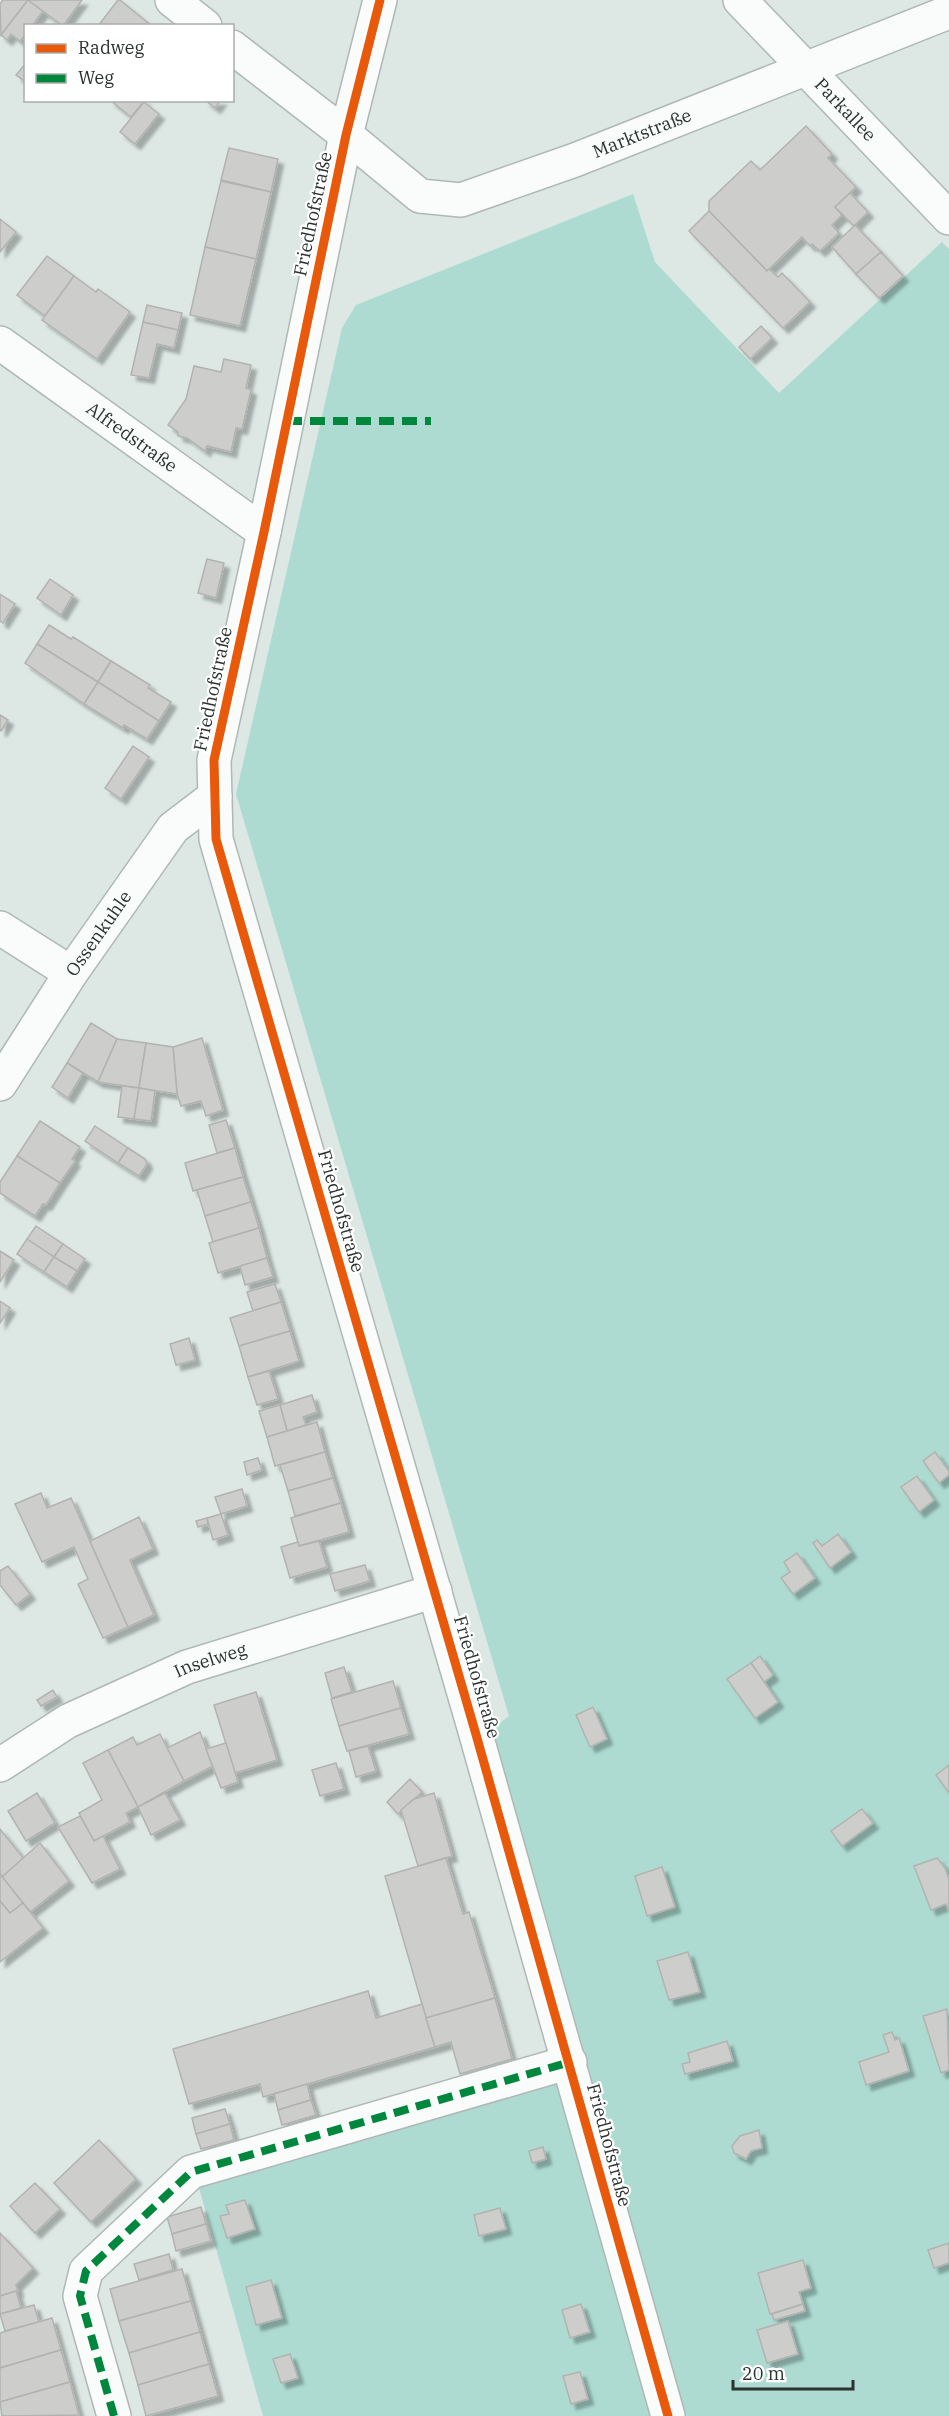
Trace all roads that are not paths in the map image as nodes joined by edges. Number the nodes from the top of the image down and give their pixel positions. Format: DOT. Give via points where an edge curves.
graph roads {
  1 [pos="172,0"];
  2 [pos="380,0"];
  3 [pos="740,0"];
  4 [pos="949,12"];
  5 [pos="202,24"];
  6 [pos="234,49"];
  7 [pos="806,68"];
  8 [pos="346,135"];
  9 [pos="949,218"];
  10 [pos="0,343"];
  11 [pos="264,532"];
  12 [pos="215,796"];
  13 [pos="0,928"];
  14 [pos="70,973"];
  15 [pos="0,1084"];
  16 [pos="435,1591"];
  17 [pos="0,1765"];
  18 [pos="570,2062"];
  19 [pos="114,2416"];
  20 [pos="668,2416"];
  1 -- 5 [label="street"];
  2 -- 8 [label="street, Friedhofstraße"];
  3 -- 7 [label="street, Parkallee"];
  4 -- 7 [label="street, Marktstraße"];
  6 -- 8 [label="street, Marktstraße"];
  7 -- 8 [label="street, Marktstraße" via="575,160 461,200 420,196"];
  7 -- 9 [label="street, Parkallee"];
  8 -- 11 [label="street, Friedhofstraße"];
  10 -- 11 [label="street, Alfredstraße"];
  11 -- 12 [label="street, Friedhofstraße" via="214,760"];
  12 -- 14 [label="street, Ossenkuhle" via="173,828"];
  12 -- 16 [label="street, Friedhofstraße" via="216,839"];
  13 -- 14 [label="street"];
  14 -- 15 [label="street, Ossenkuhle"];
  16 -- 17 [label="street, Inselweg" via="187,1667 68,1721"];
  16 -- 18 [label="street, Friedhofstraße"];
  18 -- 19 [label="street" via="191,2172 86,2271 80,2296"];
  18 -- 20 [label="street, Friedhofstraße"];
}
